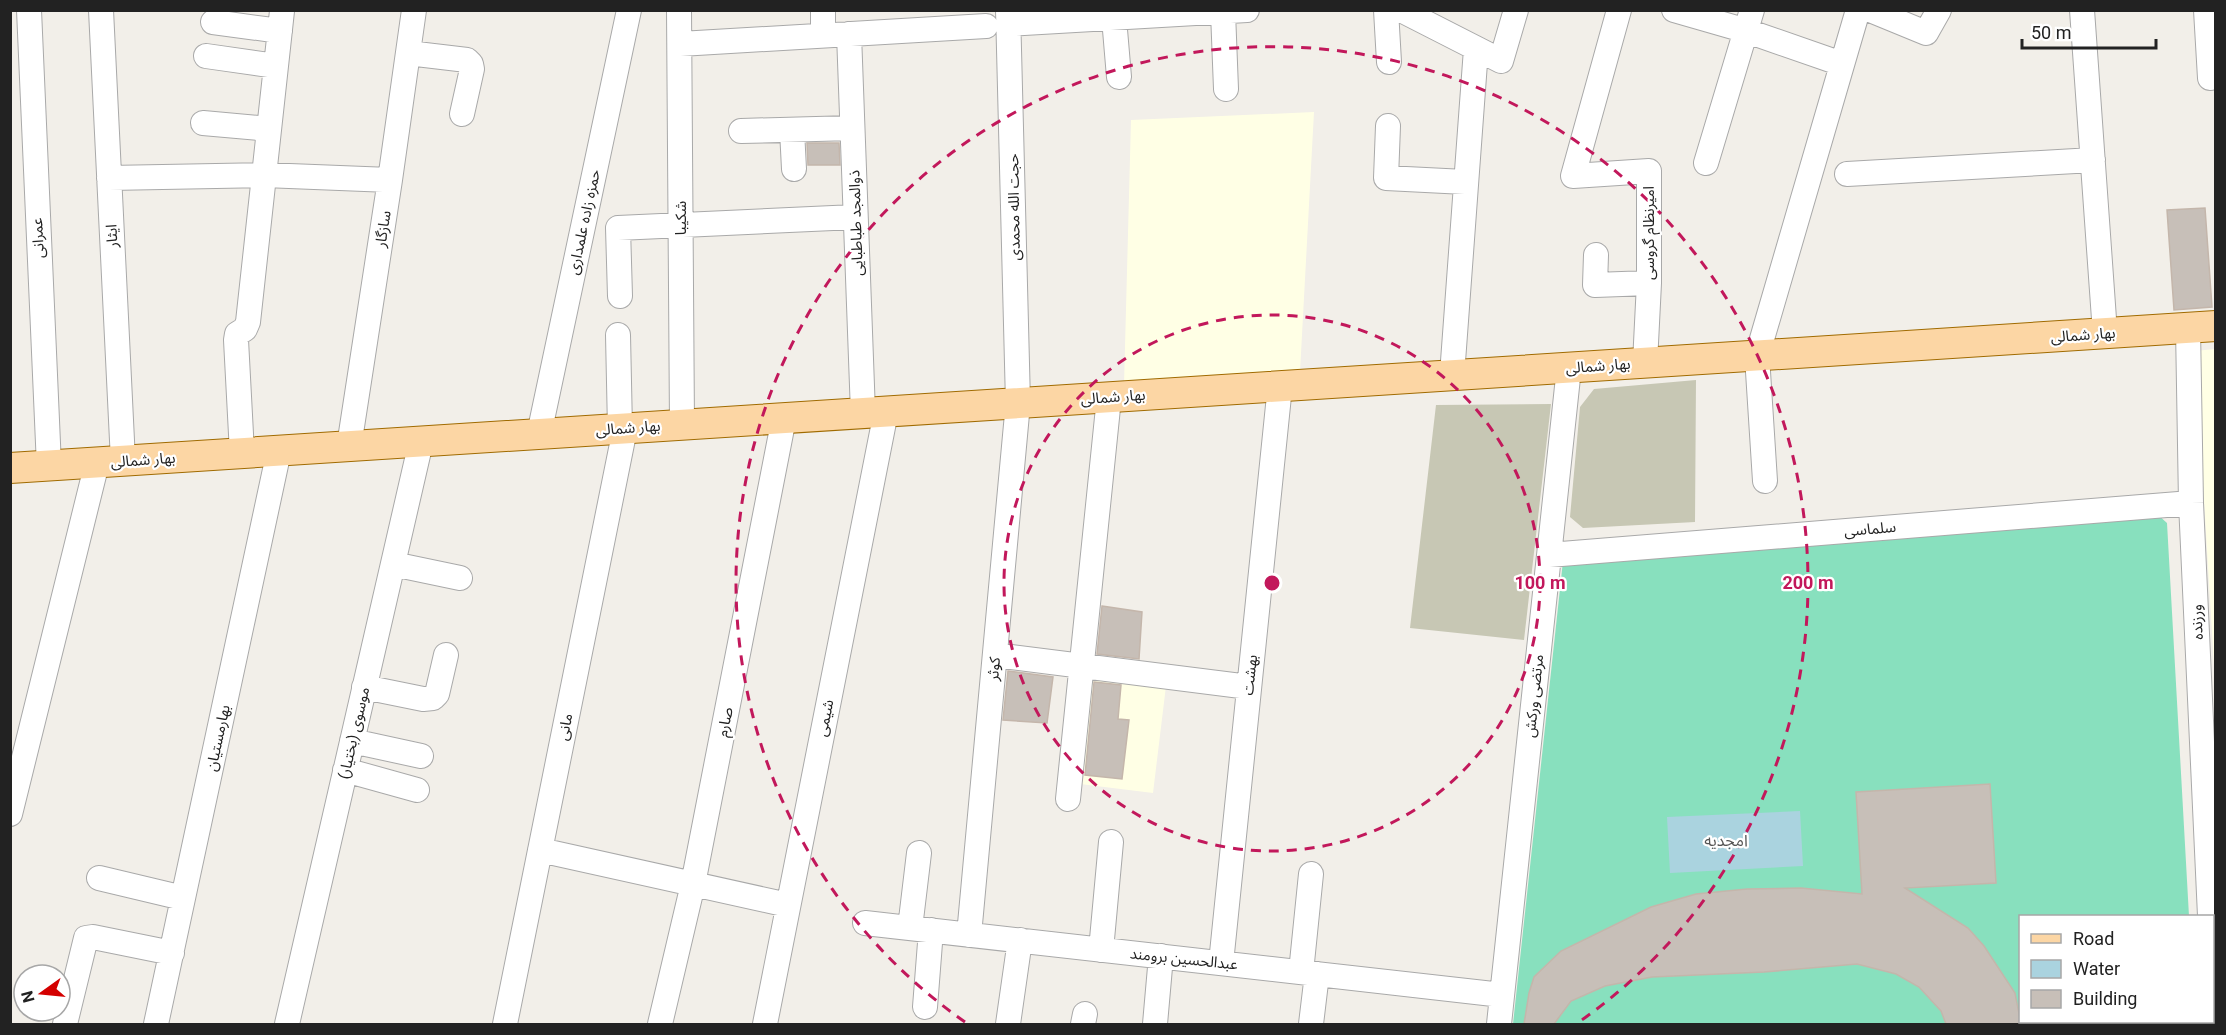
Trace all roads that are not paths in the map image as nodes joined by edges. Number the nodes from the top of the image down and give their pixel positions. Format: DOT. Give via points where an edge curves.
graph roads {
  1 [pos="29,10"];
  2 [pos="101,10"];
  3 [pos="414,10"];
  4 [pos="628,10"];
  5 [pos="679,10"];
  6 [pos="823,10"];
  7 [pos="1247,10"];
  8 [pos="1386,10"];
  9 [pos="1516,10"];
  10 [pos="1619,10"];
  11 [pos="1674,10"];
  12 [pos="1858,10"];
  13 [pos="1870,10"];
  14 [pos="1939,10"];
  15 [pos="2082,10"];
  16 [pos="2206,10"];
  17 [pos="1223,12"];
  18 [pos="1175,13"];
  19 [pos="1415,14"];
  20 [pos="1055,16"];
  21 [pos="1114,18"];
  22 [pos="1001,20"];
  23 [pos="281,21"];
  24 [pos="1749,21"];
  25 [pos="213,22"];
  26 [pos="849,34"];
  27 [pos="823,35"];
  28 [pos="680,44"];
  29 [pos="1476,49"];
  30 [pos="408,53"];
  31 [pos="206,56"];
  32 [pos="1389,62"];
  33 [pos="1842,64"];
  34 [pos="276,66"];
  35 [pos="1119,77"];
  36 [pos="2210,78"];
  37 [pos="21,84"];
  38 [pos="1226,88"];
  39 [pos="462,114"];
  40 [pos="203,123"];
  41 [pos="1388,126"];
  42 [pos="852,128"];
  43 [pos="269,129"];
  44 [pos="792,130"];
  45 [pos="741,131"];
  46 [pos="2092,160"];
  47 [pos="1706,163"];
  48 [pos="794,169"];
  49 [pos="1847,174"];
  50 [pos="264,175"];
  51 [pos="109,178"];
  52 [pos="390,180"];
  53 [pos="1465,182"];
  54 [pos="855,217"];
  55 [pos="681,225"];
  56 [pos="1596,255"];
  57 [pos="1649,283"];
  58 [pos="620,296"];
  59 [pos="2202,327"];
  60 [pos="2105,333"];
  61 [pos="618,334"];
  62 [pos="1757,356"];
  63 [pos="1645,363"];
  64 [pos="1569,368"];
  65 [pos="1452,375"];
  66 [pos="1280,386"];
  67 [pos="1109,398"];
  68 [pos="1018,403"];
  69 [pos="874,413"];
  70 [pos="784,418"];
  71 [pos="682,425"];
  72 [pos="622,429"];
  73 [pos="539,434"];
  74 [pos="421,442"];
  75 [pos="349,446"];
  76 [pos="279,451"];
  77 [pos="242,453"];
  78 [pos="110,462"];
  79 [pos="49,466"];
  80 [pos="10,468"];
  81 [pos="1765,481"];
  82 [pos="2191,503"];
  83 [pos="1549,555"];
  84 [pos="393,564"];
  85 [pos="460,578"];
  86 [pos="446,656"];
  87 [pos="995,656"];
  88 [pos="1082,666"];
  89 [pos="364,687"];
  90 [pos="1249,687"];
  91 [pos="352,741"];
  92 [pos="421,756"];
  93 [pos="345,770"];
  94 [pos="417,790"];
  95 [pos="1068,799"];
  96 [pos="10,814"];
  97 [pos="1111,842"];
  98 [pos="540,850"];
  99 [pos="919,853"];
  100 [pos="1311,874"];
  101 [pos="99,878"];
  102 [pos="693,884"];
  103 [pos="2212,884"];
  104 [pos="183,898"];
  105 [pos="788,905"];
  106 [pos="2210,915"];
  107 [pos="865,923"];
  108 [pos="921,929"];
  109 [pos="969,935"];
  110 [pos="1020,940"];
  111 [pos="1101,950"];
  112 [pos="172,953"];
  113 [pos="1161,956"];
  114 [pos="1221,963"];
  115 [pos="1309,973"];
  116 [pos="2214,987"];
  117 [pos="1502,995"];
  118 [pos="925,1007"];
  119 [pos="2216,1014"];
  120 [pos="65,1024"];
  121 [pos="156,1024"];
  122 [pos="287,1024"];
  123 [pos="504,1024"];
  124 [pos="660,1024"];
  125 [pos="765,1024"];
  126 [pos="1008,1024"];
  127 [pos="1155,1024"];
  128 [pos="1311,1024"];
  129 [pos="1499,1024"];
  1 -- 37 [label="street, عمرانی"];
  2 -- 51 [label="street, ایثار"];
  3 -- 30 [label="street, سازگار"];
  4 -- 73 [label="street, حمزه زاده علمداری"];
  5 -- 28 [label="street, شکیبا"];
  6 -- 27 [label="street"];
  7 -- 17 [label="street"];
  8 -- 32 [label="street"];
  9 -- 29 [label="street" via="1501,61"];
  10 -- 57 [label="street, امیرنظام گروسی" via="1573,176 1649,171"];
  11 -- 24 [label="street"];
  12 -- 33 [label="street"];
  13 -- 14 [label="street" via="1926,33"];
  15 -- 46 [label="street"];
  16 -- 36 [label="street"];
  17 -- 18 [label="street"];
  17 -- 38 [label="street"];
  18 -- 21 [label="street"];
  19 -- 29 [label="street"];
  20 -- 21 [label="street"];
  20 -- 22 [label="street"];
  21 -- 35 [label="street"];
  22 -- 26 [label="street"];
  22 -- 68 [label="street, حجت الله محمدی"];
  23 -- 25 [label="street"];
  23 -- 34 [label="street"];
  24 -- 33 [label="street"];
  24 -- 47 [label="street"];
  26 -- 27 [label="street"];
  26 -- 42 [label="street, ذوالمجد طباطبایی"];
  27 -- 28 [label="street"];
  28 -- 55 [label="street, شکیبا"];
  29 -- 53 [label="street"];
  30 -- 39 [label="street" via="467,60 471,64"];
  30 -- 52 [label="street, سازگار"];
  31 -- 34 [label="street"];
  33 -- 62 [label="street"];
  34 -- 43 [label="street"];
  37 -- 79 [label="street, عمرانی"];
  40 -- 43 [label="street"];
  41 -- 53 [label="street" via="1386,178"];
  42 -- 44 [label="street"];
  42 -- 54 [label="street, ذوالمجد طباطبایی"];
  43 -- 50 [label="street"];
  44 -- 45 [label="street"];
  44 -- 48 [label="street"];
  46 -- 49 [label="street"];
  46 -- 60 [label="street"];
  50 -- 51 [label="street"];
  50 -- 52 [label="street"];
  50 -- 77 [label="street" via="248,322 236,340"];
  51 -- 78 [label="street, ایثار"];
  52 -- 75 [label="street, سازگار"];
  53 -- 65 [label="street"];
  54 -- 55 [label="street"];
  54 -- 69 [label="street, ذوالمجد طباطبایی"];
  55 -- 58 [label="street" via="618,228"];
  55 -- 71 [label="street, شکیبا"];
  56 -- 57 [label="street" via="1594,285"];
  57 -- 63 [label="street, امیرنظام گروسی"];
  59 -- 60 [label="main road, بهار شمالی"];
  59 -- 82 [label="street, ورزنده"];
  60 -- 62 [label="main road, بهار شمالی"];
  61 -- 72 [label="street, مانی"];
  62 -- 63 [label="main road, بهار شمالی"];
  62 -- 81 [label="street"];
  63 -- 64 [label="main road, بهار شمالی"];
  64 -- 65 [label="main road, بهار شمالی"];
  64 -- 83 [label="street, مرتضی ورکش"];
  65 -- 66 [label="main road, بهار شمالی"];
  66 -- 67 [label="main road, بهار شمالی"];
  66 -- 90 [label="street, بهشت"];
  67 -- 68 [label="main road, بهار شمالی"];
  67 -- 88 [label="street"];
  68 -- 69 [label="main road, بهار شمالی"];
  68 -- 87 [label="street, کوثر"];
  69 -- 70 [label="main road, بهار شمالی"];
  69 -- 105 [label="street, شیمی"];
  70 -- 71 [label="main road, بهار شمالی"];
  70 -- 102 [label="street, صارم"];
  71 -- 72 [label="main road, بهار شمالی"];
  72 -- 73 [label="main road, بهار شمالی"];
  72 -- 98 [label="street, مانی"];
  73 -- 74 [label="main road, بهار شمالی"];
  74 -- 75 [label="main road, بهار شمالی"];
  74 -- 84 [label="street, موسوی (بختیار)"];
  75 -- 76 [label="main road, بهار شمالی"];
  76 -- 77 [label="main road, بهار شمالی"];
  76 -- 104 [label="street, بهارمستیان"];
  77 -- 78 [label="main road, بهار شمالی"];
  78 -- 79 [label="main road, بهار شمالی"];
  78 -- 96 [label="street, ایثار"];
  79 -- 80 [label="main road, بهار شمالی"];
  82 -- 83 [label="street, سلماسی"];
  82 -- 103 [label="street, ورزنده"];
  83 -- 117 [label="street, مرتضی ورکش"];
  84 -- 85 [label="street"];
  84 -- 89 [label="street, موسوی (بختیار)"];
  86 -- 89 [label="street" via="433,698"];
  87 -- 88 [label="street"];
  87 -- 109 [label="street, کوثر"];
  88 -- 90 [label="street"];
  88 -- 95 [label="street"];
  89 -- 91 [label="street, موسوی (بختیار)"];
  90 -- 114 [label="street, بهشت"];
  91 -- 92 [label="street"];
  91 -- 93 [label="street, موسوی (بختیار)"];
  93 -- 94 [label="street"];
  93 -- 122 [label="street, موسوی (بختیار)"];
  97 -- 111 [label="street"];
  98 -- 102 [label="street"];
  98 -- 123 [label="street, مانی"];
  99 -- 108 [label="street"];
  100 -- 115 [label="street"];
  101 -- 104 [label="street"];
  102 -- 105 [label="street"];
  102 -- 124 [label="street, صارم"];
  103 -- 106 [label="street, ورزنده"];
  104 -- 112 [label="street, بهارمستیان"];
  105 -- 125 [label="street, شیمی"];
  107 -- 108 [label="street, عبدالحسین برومند"];
  108 -- 109 [label="street, عبدالحسین برومند"];
  108 -- 118 [label="street"];
  109 -- 110 [label="street, عبدالحسین برومند"];
  110 -- 111 [label="street, عبدالحسین برومند"];
  110 -- 126 [label="street"];
  111 -- 113 [label="street, عبدالحسین برومند"];
  112 -- 120 [label="street" via="93,937 84,940"];
  112 -- 121 [label="street, بهارمستیان"];
  113 -- 114 [label="street, عبدالحسین برومند"];
  113 -- 127 [label="street"];
  114 -- 115 [label="street, عبدالحسین برومند"];
  115 -- 117 [label="street, عبدالحسین برومند"];
  115 -- 128 [label="street"];
  116 -- 119 [label="street"];
  117 -- 129 [label="street, مرتضی ورکش"];
}
